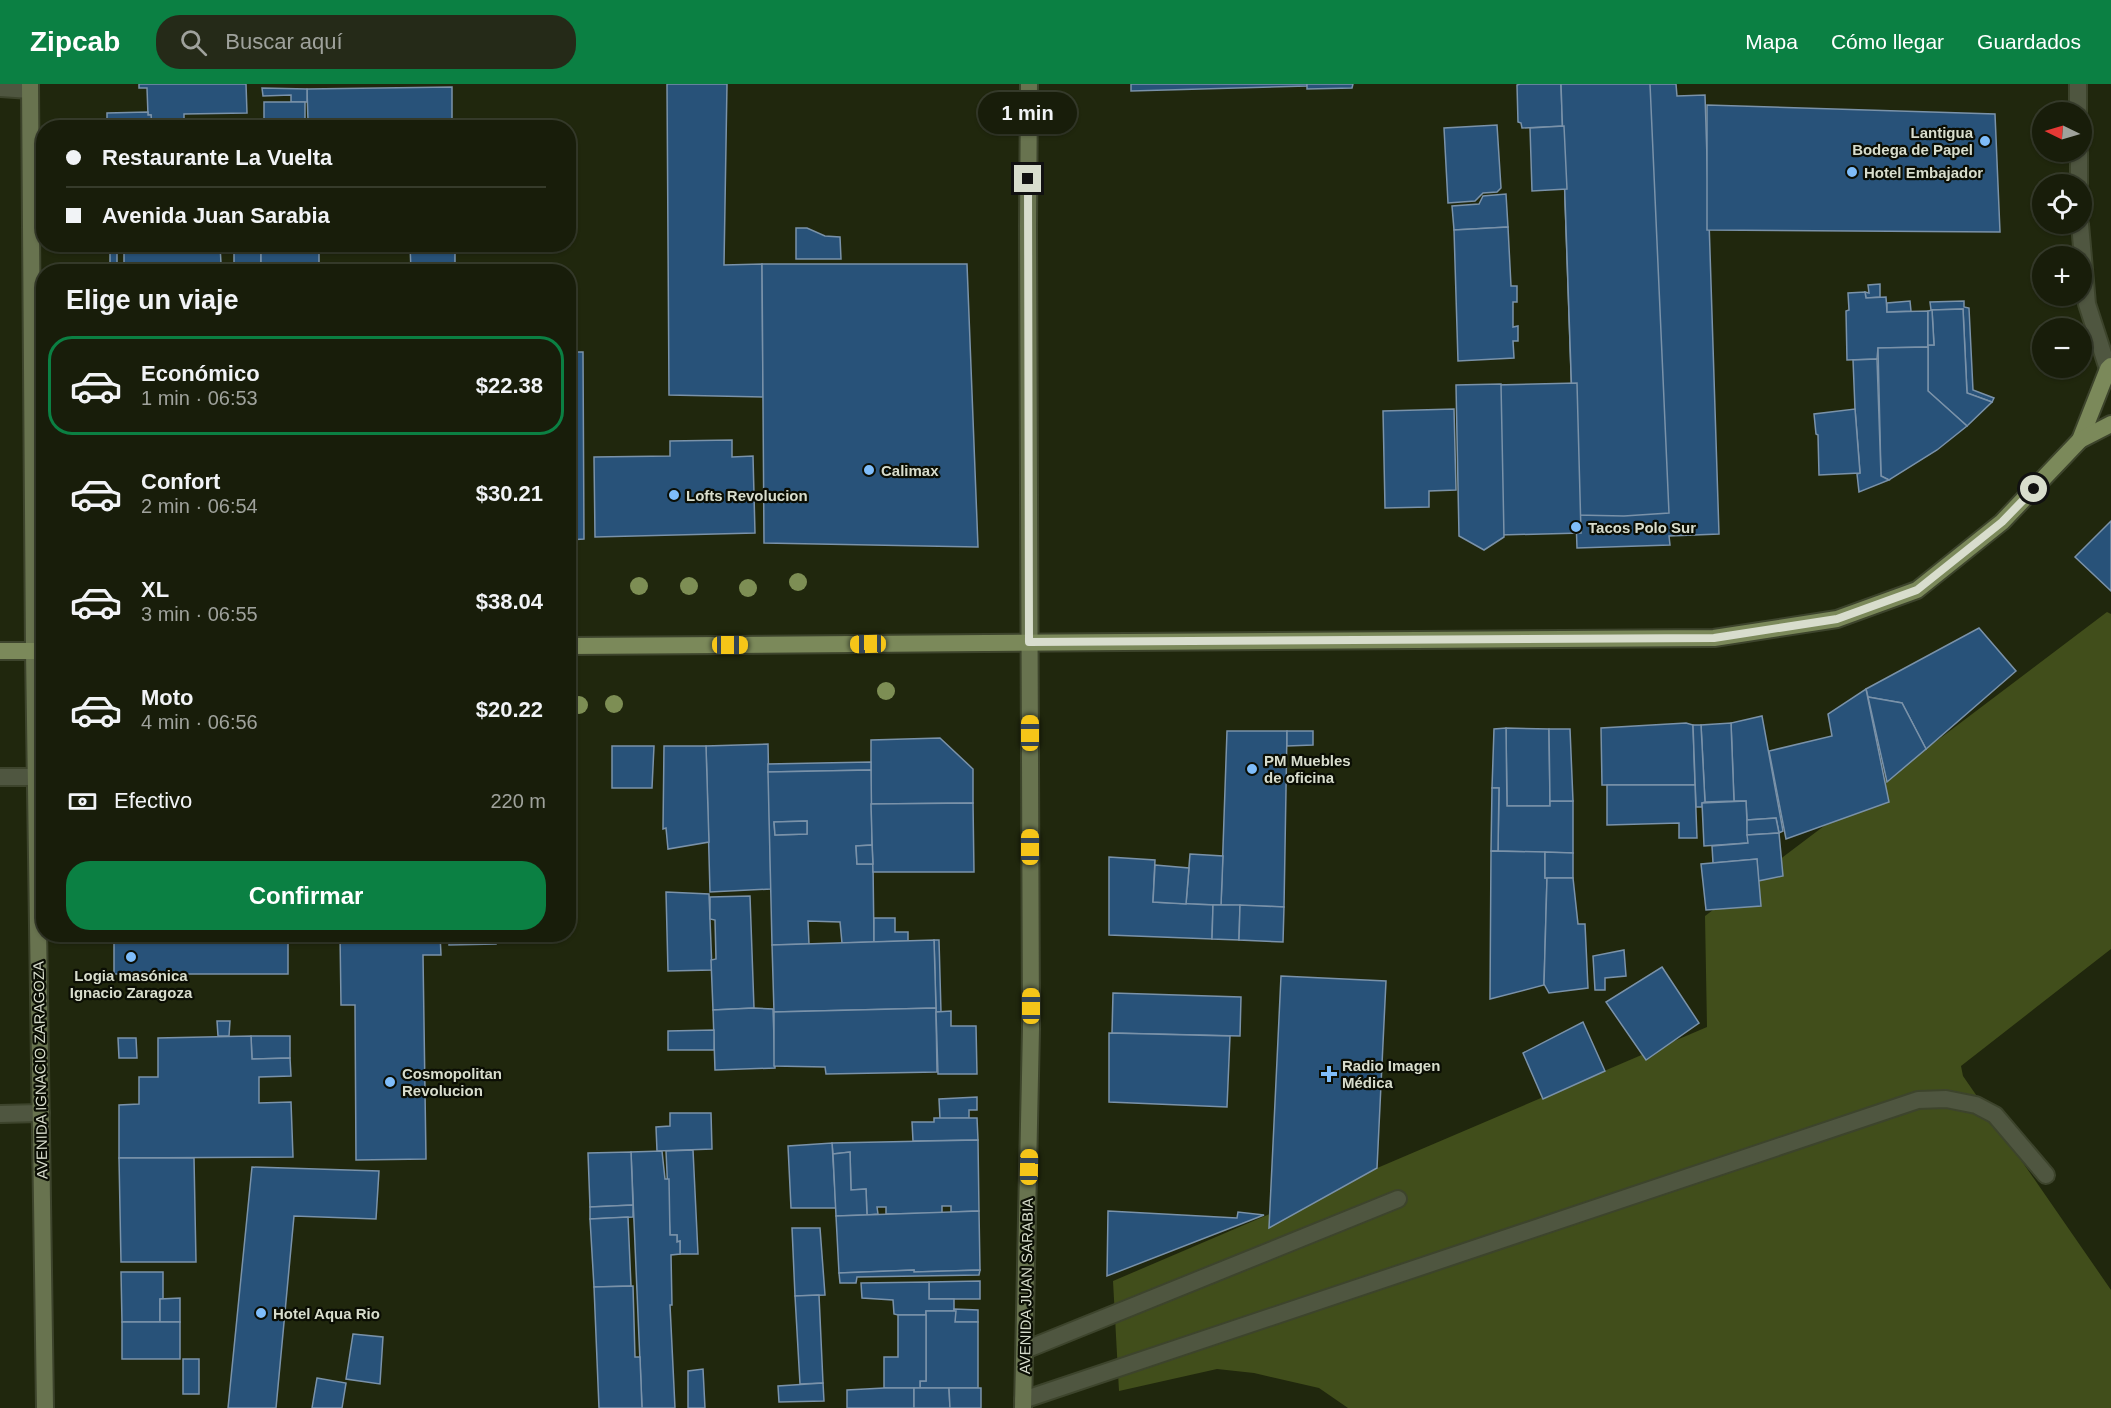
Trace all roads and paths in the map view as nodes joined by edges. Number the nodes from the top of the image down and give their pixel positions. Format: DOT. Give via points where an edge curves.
graph roads {
  1 [pos="1029,84"];
  2 [pos="2078,84"];
  3 [pos="30,87"];
  4 [pos="0,88"];
  5 [pos="2078,102"];
  6 [pos="2081,234"];
  7 [pos="2110,369"];
  8 [pos="2111,424"];
  9 [pos="2080,440"];
  10 [pos="36,463"];
  11 [pos="1029,642"];
  12 [pos="576,646"];
  13 [pos="0,651"];
  14 [pos="36,651"];
  15 [pos="0,777"];
  16 [pos="36,777"];
  17 [pos="38,942"];
  18 [pos="41,1113"];
  19 [pos="0,1114"];
  20 [pos="2046,1175"];
  21 [pos="1398,1199"];
  22 [pos="1025,1350"];
  23 [pos="1023,1404"];
  24 [pos="45,1408"];
  1 -- 11 [label="main road, AVENIDA JUAN SARABIA"];
  2 -- 5 [label="street"];
  3 -- 4 [label="street"];
  3 -- 10 [label="main road, AVENIDA IGNACIO ZARAGOZA"];
  6 -- 7 [label="street" via="2087,304"];
  7 -- 9 [label="main road"];
  8 -- 9 [label="main road"];
  9 -- 11 [label="main road" via="2002,522 1917,590 1837,619 1714,638"];
  11 -- 12 [label="main road"];
  11 -- 22 [label="main road, AVENIDA JUAN SARABIA" via="1031,1029"];
  13 -- 14 [label="main road"];
  15 -- 16 [label="street"];
  17 -- 18 [label="main road, AVENIDA IGNACIO ZARAGOZA"];
  18 -- 19 [label="street"];
  18 -- 24 [label="main road, AVENIDA IGNACIO ZARAGOZA"];
  20 -- 23 [label="street" via="1995,1115 1976,1105 1946,1099 1918,1100"];
  21 -- 22 [label="street"];
  22 -- 23 [label="main road, AVENIDA JUAN SARABIA"];
}
